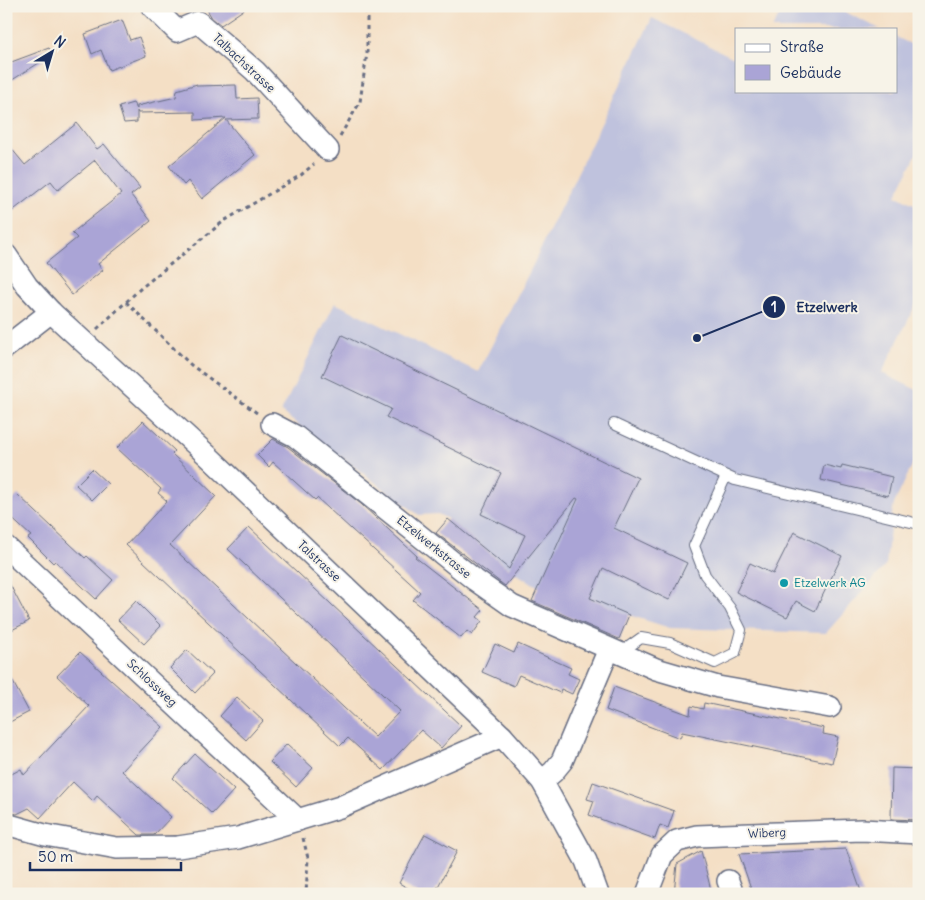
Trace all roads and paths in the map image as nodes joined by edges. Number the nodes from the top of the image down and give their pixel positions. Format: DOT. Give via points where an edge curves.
graph roads {
  1 [pos="152,6"];
  2 [pos="367,6"];
  3 [pos="328,150"];
  4 [pos="6,255"];
  5 [pos="126,302"];
  6 [pos="51,312"];
  7 [pos="84,342"];
  8 [pos="6,347"];
  9 [pos="272,424"];
  10 [pos="614,424"];
  11 [pos="726,476"];
  12 [pos="919,524"];
  13 [pos="6,547"];
  14 [pos="614,651"];
  15 [pos="830,707"];
  16 [pos="502,736"];
  17 [pos="542,781"];
  18 [pos="298,820"];
  19 [pos="6,824"];
  20 [pos="919,833"];
  21 [pos="306,894"];
  22 [pos="598,894"];
  23 [pos="647,894"];
  1 -- 3 [label="street, Talbachstrasse" via="177,31 198,22 255,71"];
  2 -- 3 [label="path" via="368,53 360,102 336,143"];
  3 -- 5 [label="path" via="301,175 224,221"];
  4 -- 6 [label="street, Talstrasse" via="27,286"];
  5 -- 7 [label="path"];
  5 -- 9 [label="path" via="191,365"];
  6 -- 7 [label="street, Talstrasse"];
  6 -- 8 [label="street"];
  7 -- 16 [label="street, Talstrasse"];
  9 -- 14 [label="street, Etzelwerkstrasse" via="295,436 512,606"];
  10 -- 11 [label="lane"];
  11 -- 12 [label="lane"];
  11 -- 14 [label="lane" via="694,546 705,575 730,608 741,630 735,653 715,663 670,644 640,638"];
  13 -- 18 [label="street, Schlossweg"];
  14 -- 15 [label="street, Etzelwerkstrasse" via="718,687"];
  14 -- 17 [label="street" via="562,761"];
  16 -- 17 [label="street, Talstrasse"];
  16 -- 18 [label="street" via="340,808"];
  17 -- 22 [label="street, Talstrasse" via="586,861"];
  18 -- 19 [label="street" via="238,838 178,847 117,848 45,835"];
  18 -- 21 [label="path" via="308,858"];
  20 -- 23 [label="street, Wiberg" via="862,830 697,836 677,841 662,855"];
}
